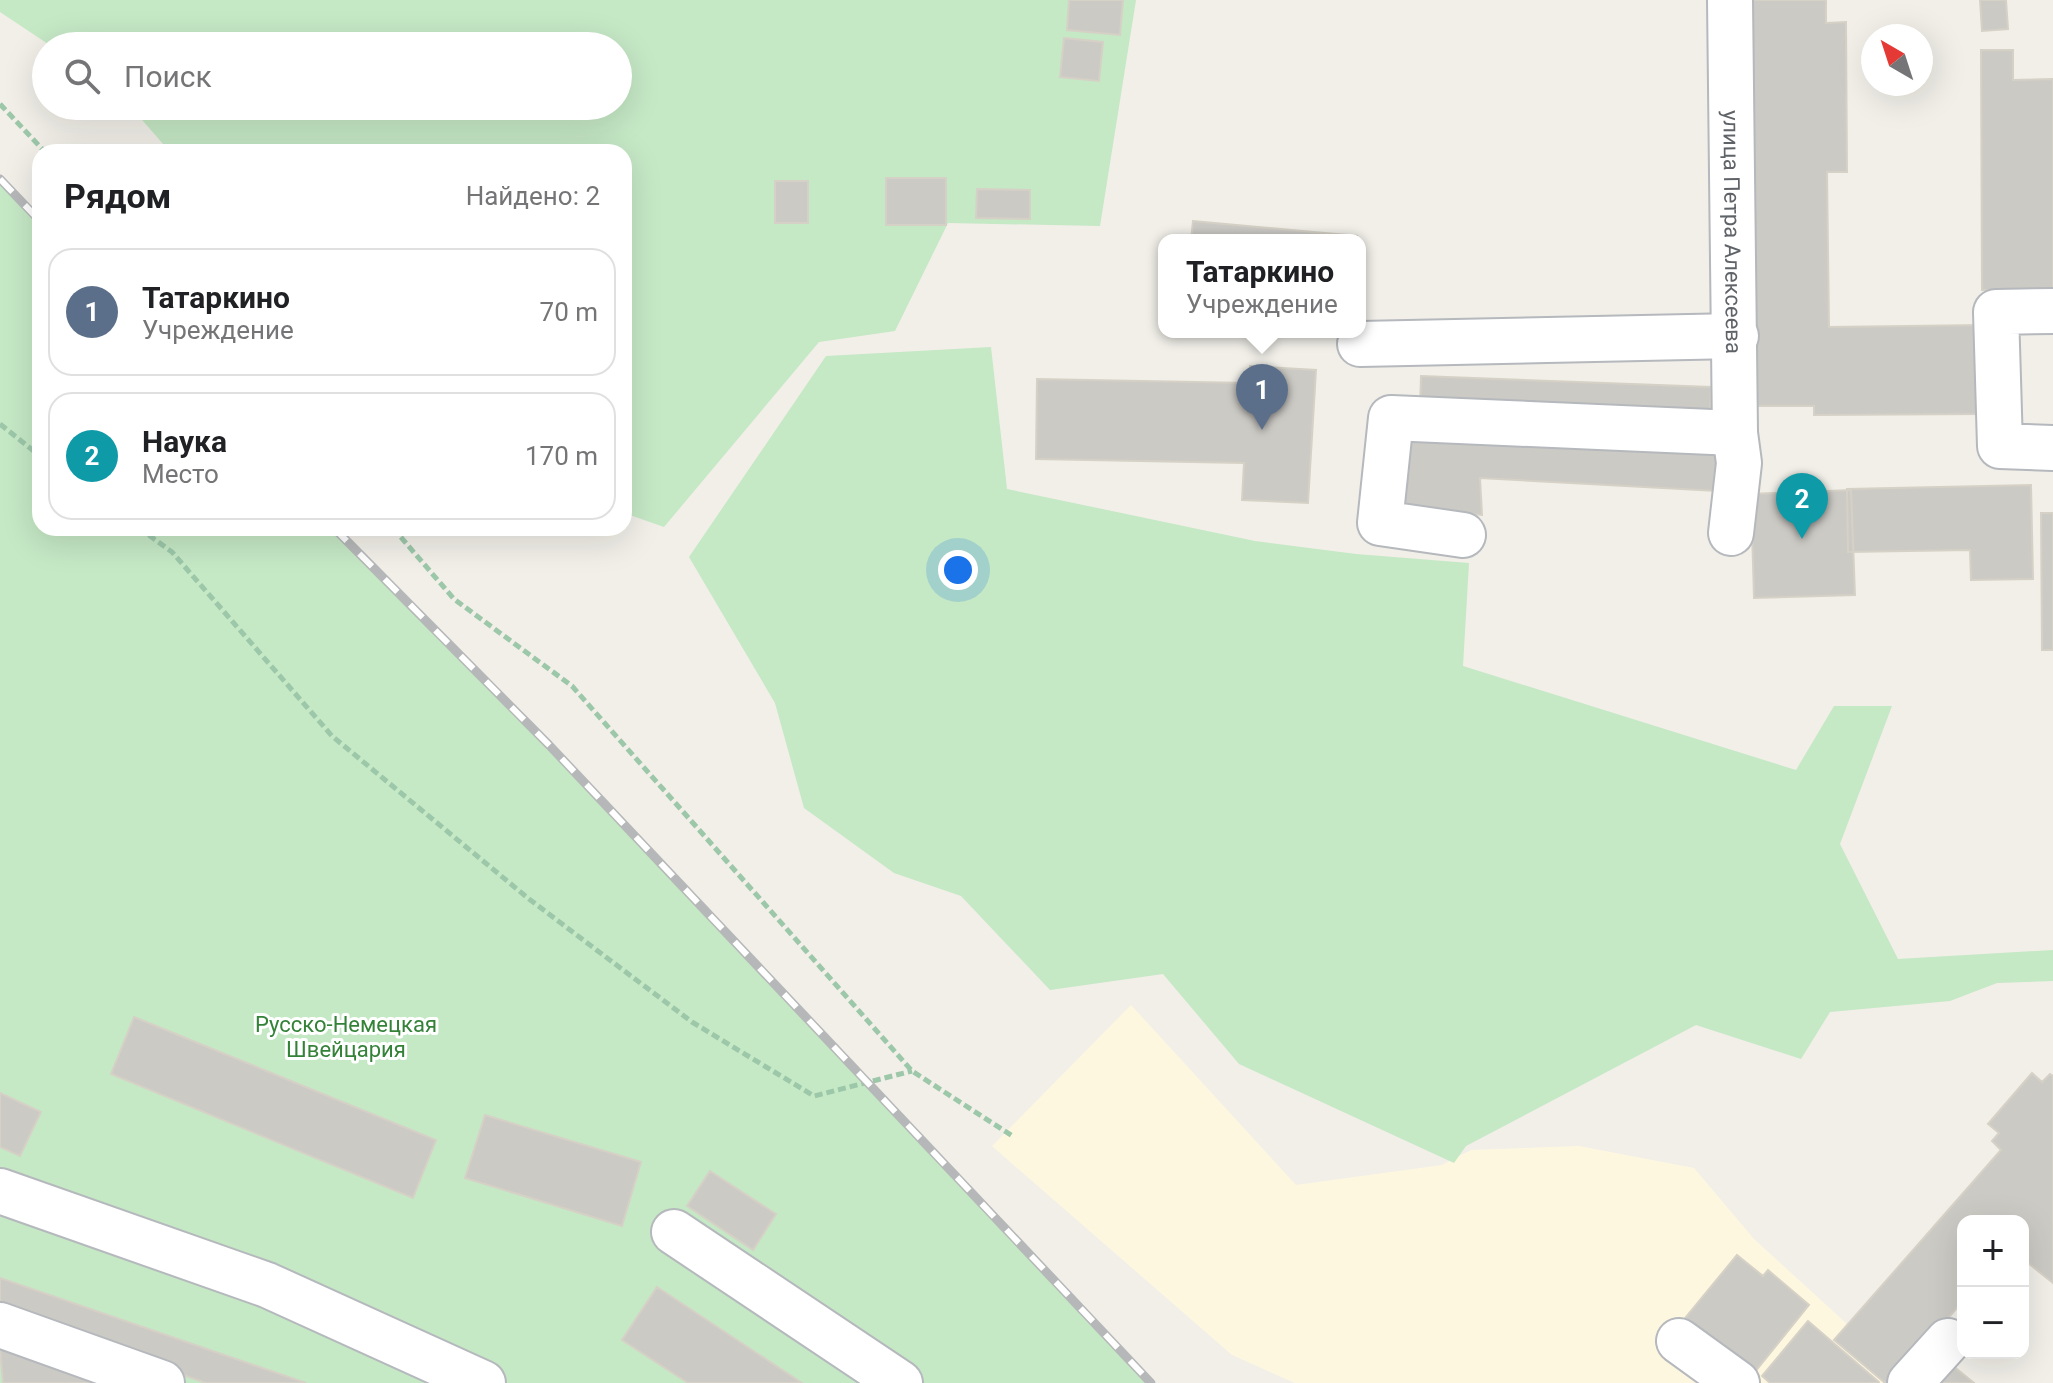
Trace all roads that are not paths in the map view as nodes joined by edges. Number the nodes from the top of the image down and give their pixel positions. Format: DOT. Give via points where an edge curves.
graph roads {
  1 [pos="1730,0"];
  2 [pos="2053,311"];
  3 [pos="1736,336"];
  4 [pos="1360,344"];
  5 [pos="1737,448"];
  6 [pos="2053,448"];
  7 [pos="1731,533"];
  8 [pos="1463,535"];
  9 [pos="0,1191"];
  10 [pos="44,1209"];
  11 [pos="0,1222"];
  12 [pos="674,1232"];
  13 [pos="0,1325"];
  14 [pos="1679,1341"];
  15 [pos="1948,1341"];
  16 [pos="162,1383"];
  17 [pos="483,1383"];
  18 [pos="900,1383"];
  19 [pos="1737,1383"];
  20 [pos="1910,1383"];
  1 -- 3 [label="street, улица Петра Алексеева"];
  2 -- 6 [label="street" via="1996,312 2000,446"];
  3 -- 4 [label="street"];
  3 -- 5 [label="street, улица Петра Алексеева"];
  5 -- 7 [label="street, улица Петра Алексеева"];
  5 -- 8 [label="street" via="1391,418 1380,523"];
  9 -- 10 [label="street"];
  10 -- 11 [label="street"];
  10 -- 17 [label="street" via="267,1285"];
  12 -- 18 [label="street"];
  13 -- 16 [label="street"];
  14 -- 19 [label="street"];
  15 -- 20 [label="street"];
}
